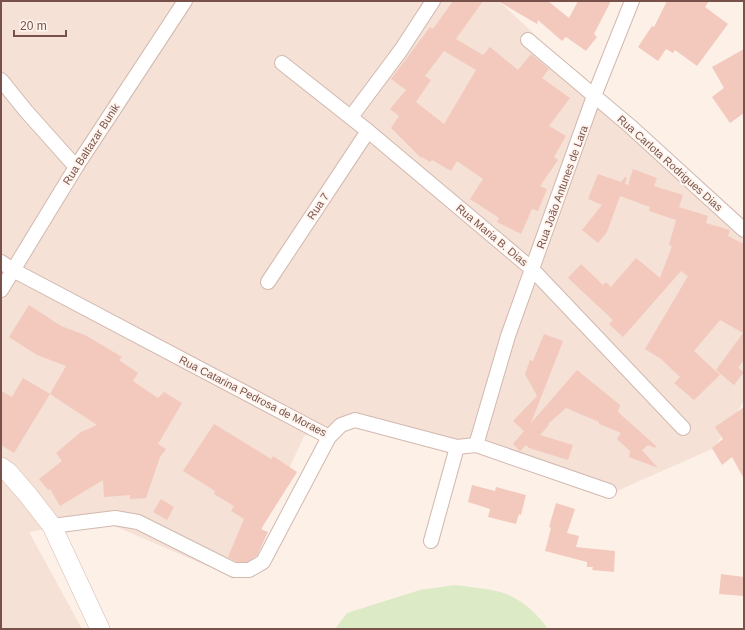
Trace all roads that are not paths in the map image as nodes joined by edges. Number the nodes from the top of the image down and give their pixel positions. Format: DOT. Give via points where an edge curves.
graph roads {
  1 [pos="185,1"];
  2 [pos="433,1"];
  3 [pos="632,1"];
  4 [pos="528,40"];
  5 [pos="282,63"];
  6 [pos="1,80"];
  7 [pos="594,96"];
  8 [pos="351,117"];
  9 [pos="368,131"];
  10 [pos="76,167"];
  11 [pos="744,230"];
  12 [pos="1,262"];
  13 [pos="13,270"];
  14 [pos="532,270"];
  15 [pos="268,282"];
  16 [pos="1,290"];
  17 [pos="683,428"];
  18 [pos="329,437"];
  19 [pos="476,445"];
  20 [pos="457,447"];
  21 [pos="1,467"];
  22 [pos="609,491"];
  23 [pos="52,526"];
  24 [pos="431,541"];
  25 [pos="100,629"];
  1 -- 10 [label="street, Rua Baltazar Bunik"];
  2 -- 8 [label="street" via="401,50"];
  3 -- 7 [label="street, Rua João Antunes de Lara"];
  4 -- 7 [label="street, Rua Carlota Rodrigues Dias"];
  5 -- 8 [label="street, Rua Maria B. Dias"];
  6 -- 10 [label="street"];
  7 -- 11 [label="street, Rua Carlota Rodrigues Dias"];
  7 -- 14 [label="street, Rua João Antunes de Lara"];
  8 -- 9 [label="street, Rua Maria B. Dias"];
  9 -- 14 [label="street, Rua Maria B. Dias"];
  9 -- 15 [label="street, Rua 7"];
  10 -- 13 [label="street, Rua Baltazar Bunik"];
  12 -- 13 [label="street, Rua Catarina Pedrosa de Moraes"];
  13 -- 16 [label="street, Rua Baltazar Bunik"];
  13 -- 18 [label="street, Rua Catarina Pedrosa de Moraes"];
  14 -- 17 [label="street, Rua Maria B. Dias"];
  14 -- 19 [label="street, Rua João Antunes de Lara" via="508,336"];
  18 -- 20 [label="street, Rua Catarina Pedrosa de Moraes" via="341,425 355,420"];
  18 -- 23 [label="street" via="263,562 249,570 234,570 138,522 115,518"];
  19 -- 20 [label="street, Rua Catarina Pedrosa de Moraes"];
  19 -- 22 [label="street, Rua Catarina Pedrosa de Moraes"];
  20 -- 24 [label="street"];
  21 -- 23 [label="main road" via="28,495"];
  23 -- 25 [label="main road"];
}
